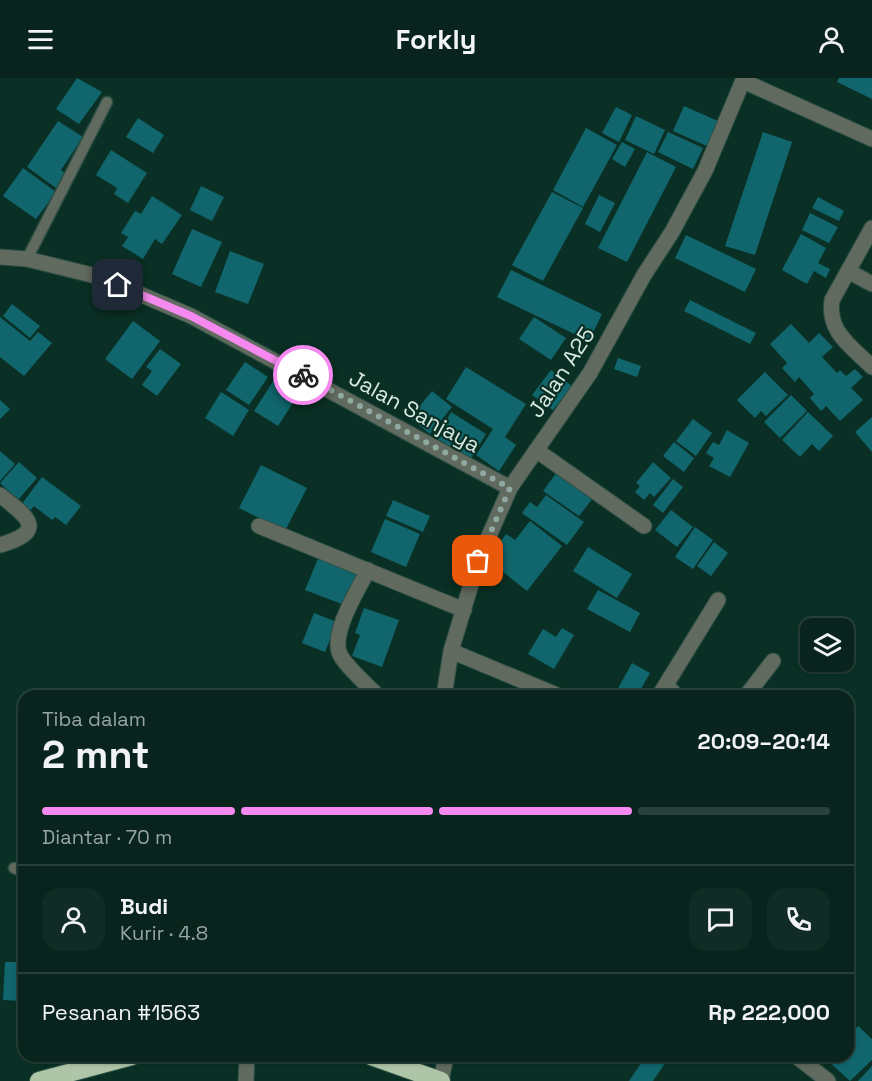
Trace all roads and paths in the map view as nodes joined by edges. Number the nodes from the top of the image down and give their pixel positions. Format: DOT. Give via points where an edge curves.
graph roads {
  1 [pos="743,80"];
  2 [pos="107,102"];
  3 [pos="872,139"];
  4 [pos="872,228"];
  5 [pos="0,257"];
  6 [pos="27,259"];
  7 [pos="848,271"];
  8 [pos="872,284"];
  9 [pos="872,367"];
  10 [pos="536,450"];
  11 [pos="510,488"];
  12 [pos="0,495"];
  13 [pos="258,526"];
  14 [pos="644,526"];
  15 [pos="0,545"];
  16 [pos="368,570"];
  17 [pos="718,600"];
  18 [pos="464,610"];
  19 [pos="451,651"];
  20 [pos="773,661"];
  21 [pos="372,690"];
  22 [pos="445,690"];
  23 [pos="545,690"];
  24 [pos="662,690"];
  25 [pos="751,690"];
  26 [pos="110,1062"];
  27 [pos="247,1062"];
  28 [pos="388,1062"];
  29 [pos="445,1062"];
  30 [pos="804,1062"];
  31 [pos="39,1081"];
  32 [pos="246,1081"];
  33 [pos="441,1081"];
  34 [pos="828,1081"];
  1 -- 3 [label="street"];
  1 -- 10 [label="street, Jalan A25" via="705,171 672,232 590,373"];
  2 -- 6 [label="lane"];
  4 -- 7 [label="street"];
  5 -- 6 [label="street, Jalan Sanjaya"];
  6 -- 11 [label="street, Jalan Sanjaya" via="100,277 191,316"];
  7 -- 8 [label="street"];
  7 -- 9 [label="street" via="832,300 831,320 837,332"];
  10 -- 11 [label="street, Jalan A25"];
  10 -- 14 [label="street"];
  11 -- 18 [label="street, Jalan A25" via="478,561"];
  12 -- 15 [label="street" via="27,516 29,524 20,539"];
  13 -- 16 [label="street"];
  16 -- 18 [label="street"];
  16 -- 21 [label="street" via="339,631 338,646 340,657"];
  17 -- 24 [label="street"];
  18 -- 19 [label="street, Jalan A25"];
  19 -- 22 [label="street, Jalan A25"];
  19 -- 23 [label="street"];
  20 -- 25 [label="street"];
  26 -- 31 [label="highway"];
  27 -- 32 [label="street"];
  28 -- 33 [label="highway"];
  29 -- 33 [label="street"];
  30 -- 34 [label="street"];
}
